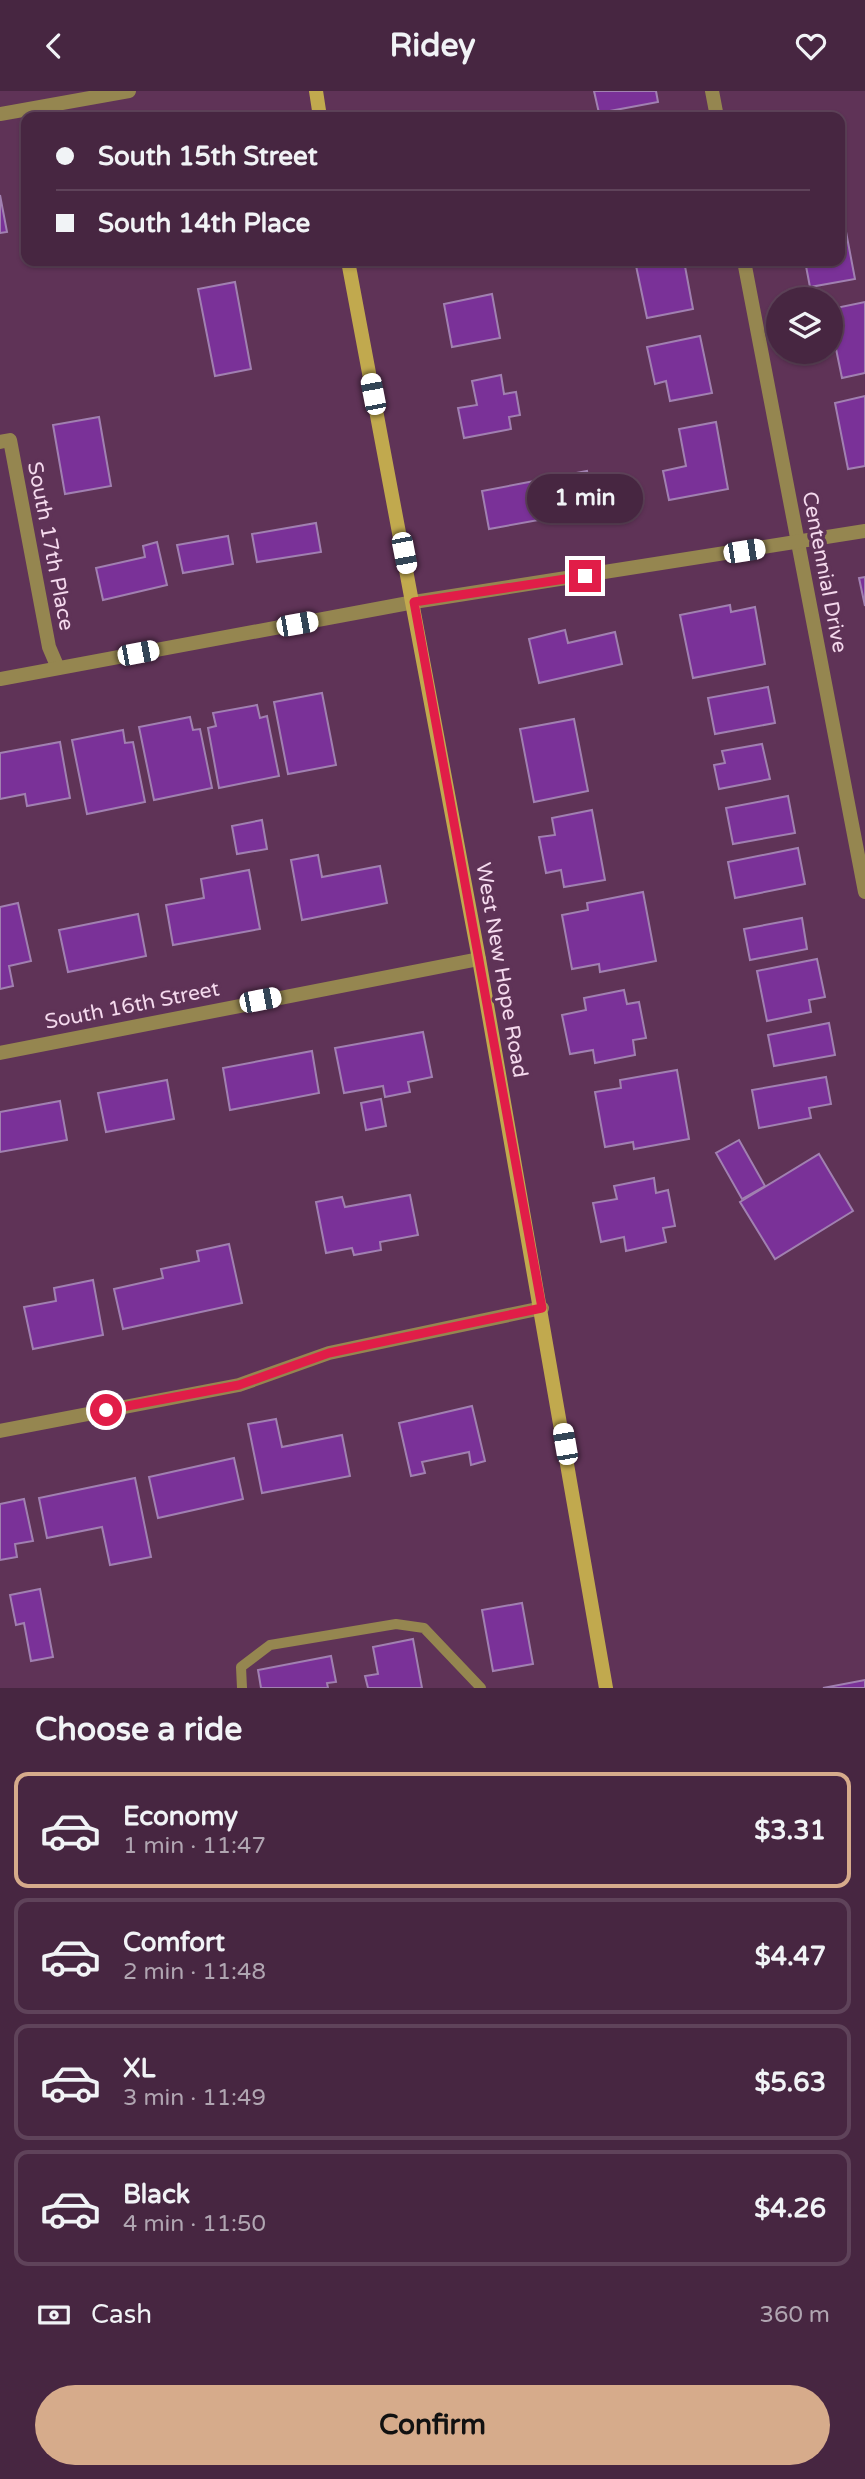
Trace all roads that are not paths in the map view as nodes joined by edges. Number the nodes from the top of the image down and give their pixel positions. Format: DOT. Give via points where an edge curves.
graph roads {
  1 [pos="129,91"];
  2 [pos="316,91"];
  3 [pos="712,91"];
  4 [pos="89,95"];
  5 [pos="319,112"];
  6 [pos="716,112"];
  7 [pos="0,114"];
  8 [pos="349,266"];
  9 [pos="745,266"];
  10 [pos="0,442"];
  11 [pos="865,531"];
  12 [pos="798,543"];
  13 [pos="414,602"];
  14 [pos="58,668"];
  15 [pos="0,679"];
  16 [pos="865,892"];
  17 [pos="479,959"];
  18 [pos="0,1053"];
  19 [pos="542,1308"];
  20 [pos="0,1430"];
  21 [pos="242,1688"];
  22 [pos="481,1688"];
  23 [pos="606,1688"];
  1 -- 4 [label="street"];
  2 -- 5 [label="main road"];
  3 -- 6 [label="street"];
  4 -- 7 [label="street"];
  8 -- 13 [label="main road, West New Hope Road"];
  9 -- 12 [label="street, Centennial Drive"];
  10 -- 14 [label="street, South 17th Place" via="10,440 49,647"];
  11 -- 12 [label="street"];
  12 -- 13 [label="street"];
  12 -- 16 [label="street, Centennial Drive"];
  13 -- 14 [label="street"];
  13 -- 17 [label="main road, West New Hope Road"];
  14 -- 15 [label="street"];
  17 -- 18 [label="street, South 16th Street"];
  17 -- 19 [label="main road, West New Hope Road"];
  19 -- 20 [label="street" via="329,1353 239,1385"];
  19 -- 23 [label="main road, West New Hope Road"];
  21 -- 22 [label="lane" via="242,1667 270,1645 396,1624 424,1628"];
}
